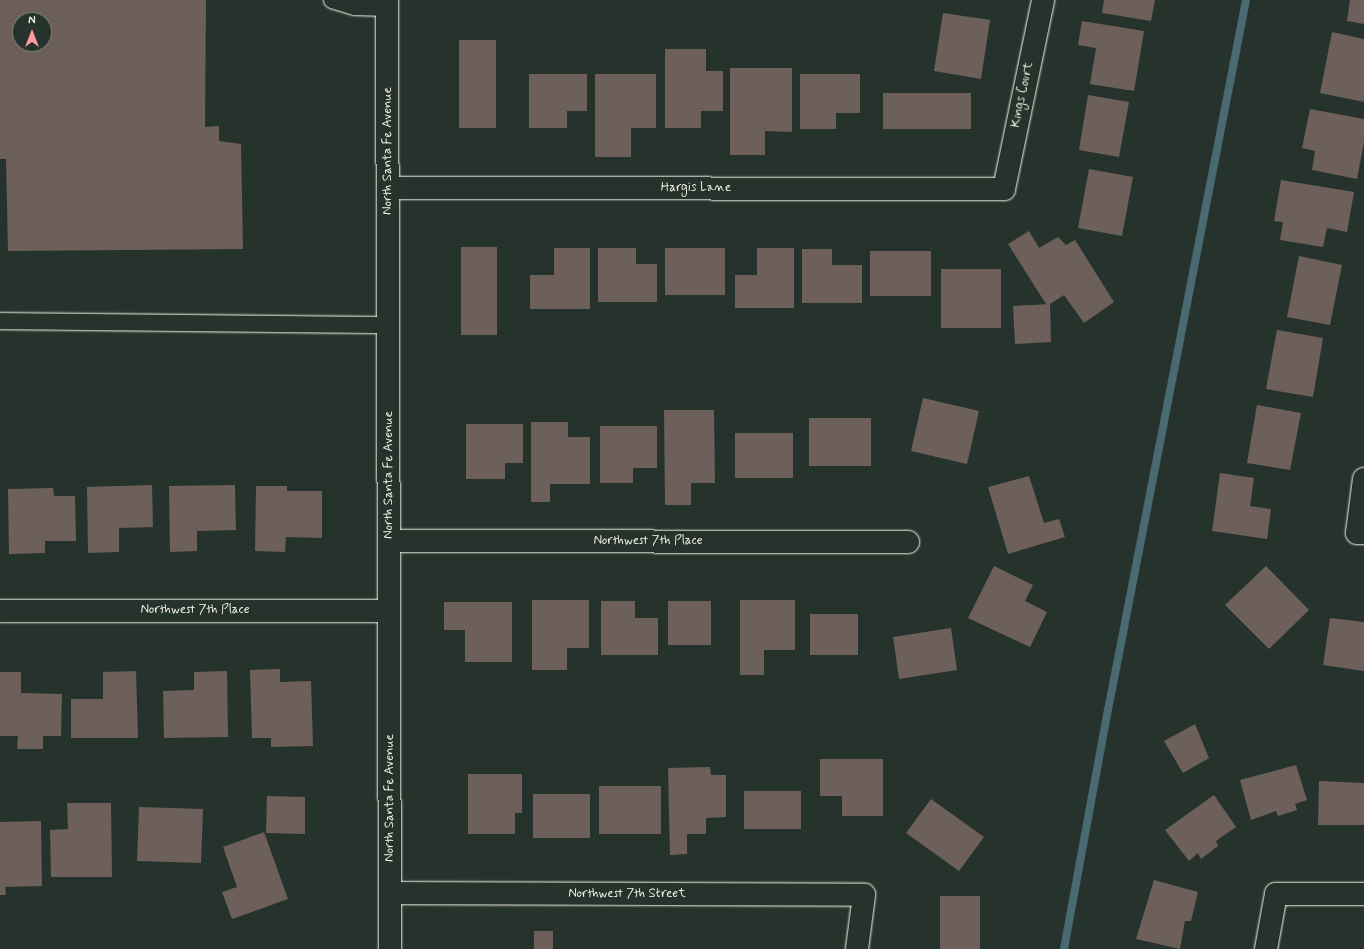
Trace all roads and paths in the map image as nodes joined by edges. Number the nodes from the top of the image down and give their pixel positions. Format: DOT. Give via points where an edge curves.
graph roads {
  1 [pos="332,0"];
  2 [pos="1043,0"];
  3 [pos="387,4"];
  4 [pos="388,188"];
  5 [pos="1004,189"];
  6 [pos="0,321"];
  7 [pos="388,325"];
  8 [pos="1364,479"];
  9 [pos="1361,533"];
  10 [pos="389,542"];
  11 [pos="908,542"];
  12 [pos="389,610"];
  13 [pos="0,611"];
  14 [pos="390,893"];
  15 [pos="1364,894"];
  16 [pos="390,949"];
  17 [pos="857,949"];
  18 [pos="1266,949"];
  1 -- 3 [label="lane" via="355,7"];
  2 -- 5 [label="street, Kings Court"];
  3 -- 4 [label="street, North Santa Fe Avenue"];
  4 -- 5 [label="street, Hargis Lane"];
  4 -- 7 [label="street, North Santa Fe Avenue"];
  6 -- 7 [label="lane"];
  7 -- 10 [label="street, North Santa Fe Avenue"];
  8 -- 9 [label="street"];
  10 -- 11 [label="street, Northwest 7th Place"];
  10 -- 12 [label="street, North Santa Fe Avenue"];
  12 -- 13 [label="street, Northwest 7th Place"];
  12 -- 14 [label="street, North Santa Fe Avenue"];
  14 -- 16 [label="street, North Santa Fe Avenue"];
  14 -- 17 [label="street, Northwest 7th Street" via="864,895"];
  15 -- 18 [label="street" via="1276,894"];
}
